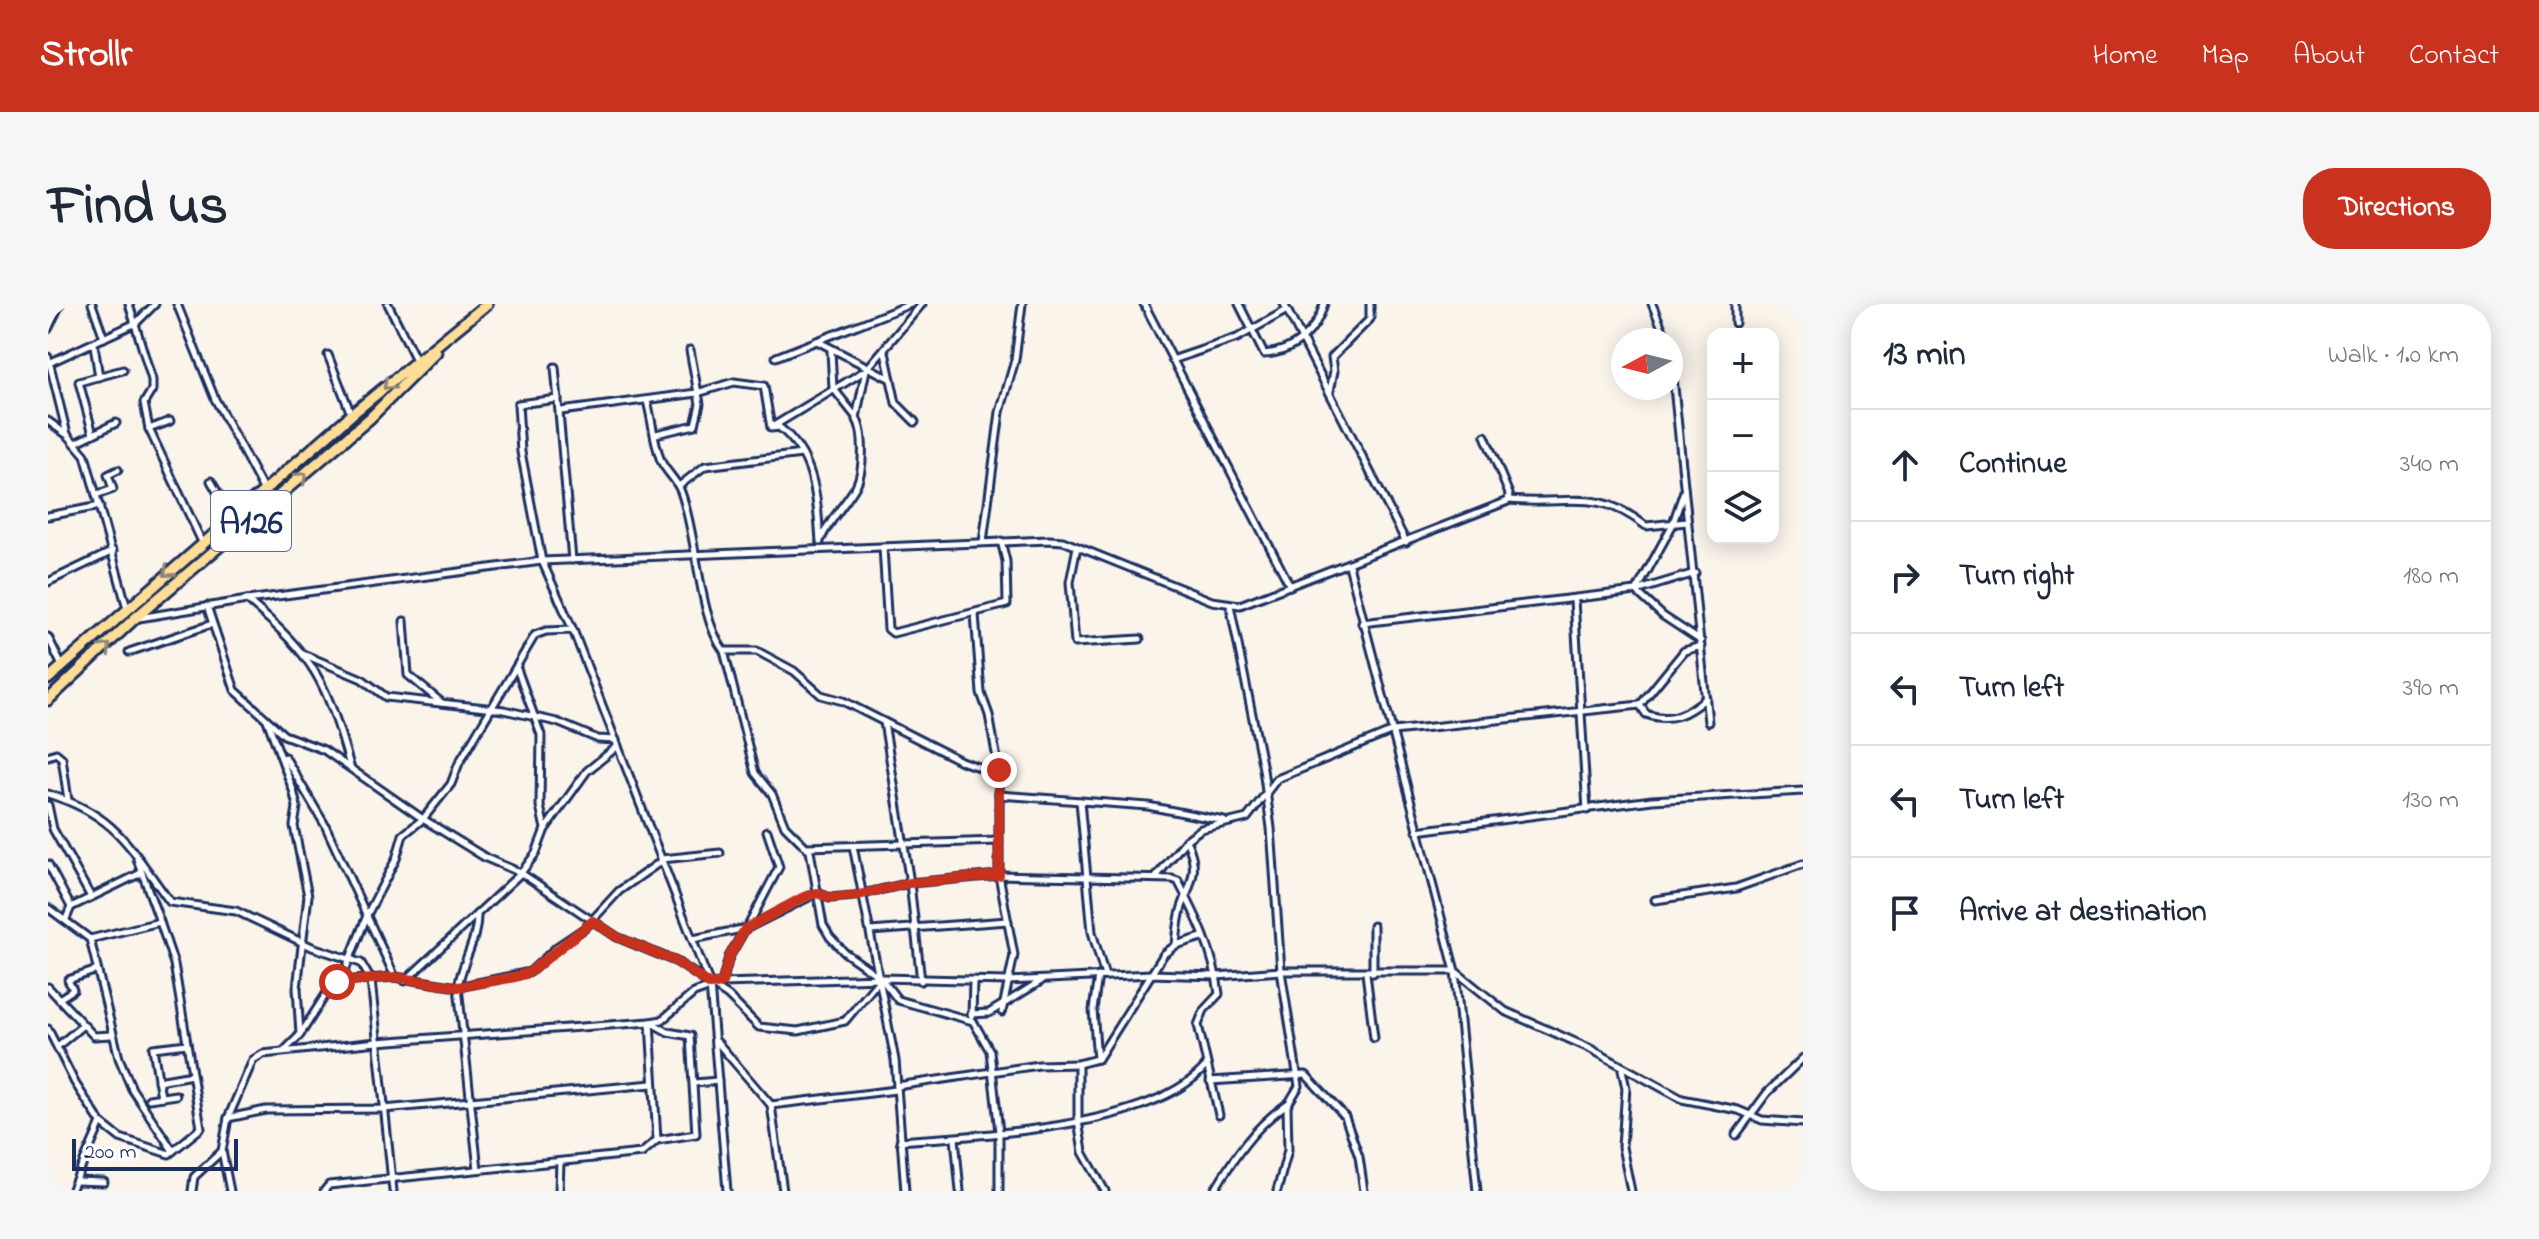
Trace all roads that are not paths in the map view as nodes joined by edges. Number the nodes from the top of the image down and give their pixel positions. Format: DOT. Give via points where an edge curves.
graph roads {
  1 [pos="60,304"];
  2 [pos="92,304"];
  3 [pos="129,304"];
  4 [pos="155,304"];
  5 [pos="177,304"];
  6 [pos="388,304"];
  7 [pos="487,304"];
  8 [pos="911,304"];
  9 [pos="922,304"];
  10 [pos="1022,304"];
  11 [pos="1144,304"];
  12 [pos="1239,304"];
  13 [pos="1324,304"];
  14 [pos="1370,304"];
  15 [pos="1652,304"];
  16 [pos="1735,304"];
  17 [pos="1286,307"];
  18 [pos="136,323"];
  19 [pos="1735,323"];
  20 [pos="1662,328"];
  21 [pos="48,329"];
  22 [pos="1251,330"];
  23 [pos="449,337"];
  24 [pos="106,340"];
  25 [pos="1302,340"];
  26 [pos="817,341"];
  27 [pos="94,344"];
  28 [pos="690,350"];
  29 [pos="831,351"];
  30 [pos="885,351"];
  31 [pos="328,355"];
  32 [pos="776,357"];
  33 [pos="1172,360"];
  34 [pos="49,361"];
  35 [pos="416,361"];
  36 [pos="555,367"];
  37 [pos="868,369"];
  38 [pos="123,370"];
  39 [pos="99,377"];
  40 [pos="891,379"];
  41 [pos="833,388"];
  42 [pos="1329,392"];
  43 [pos="697,393"];
  44 [pos="558,399"];
  45 [pos="1675,400"];
  46 [pos="647,401"];
  47 [pos="561,411"];
  48 [pos="351,415"];
  49 [pos="856,418"];
  50 [pos="48,421"];
  51 [pos="170,421"];
  52 [pos="915,422"];
  53 [pos="116,423"];
  54 [pos="51,428"];
  55 [pos="771,428"];
  56 [pos="149,429"];
  57 [pos="67,434"];
  58 [pos="93,434"];
  59 [pos="656,434"];
  60 [pos="1485,436"];
  61 [pos="75,443"];
  62 [pos="802,454"];
  63 [pos="118,470"];
  64 [pos="211,481"];
  65 [pos="679,486"];
  66 [pos="1684,488"];
  67 [pos="264,491"];
  68 [pos="96,495"];
  69 [pos="1510,500"];
  70 [pos="100,506"];
  71 [pos="48,516"];
  72 [pos="232,518"];
  73 [pos="1687,522"];
  74 [pos="1672,526"];
  75 [pos="1001,541"];
  76 [pos="202,542"];
  77 [pos="983,542"];
  78 [pos="1406,542"];
  79 [pos="820,545"];
  80 [pos="883,547"];
  81 [pos="1077,547"];
  82 [pos="113,551"];
  83 [pos="698,555"];
  84 [pos="572,560"];
  85 [pos="542,561"];
  86 [pos="1349,565"];
  87 [pos="1695,573"];
  88 [pos="48,582"];
  89 [pos="1290,586"];
  90 [pos="1636,591"];
  91 [pos="247,600"];
  92 [pos="1574,600"];
  93 [pos="1230,605"];
  94 [pos="207,606"];
  95 [pos="127,608"];
  96 [pos="975,614"];
  97 [pos="134,619"];
  98 [pos="404,621"];
  99 [pos="1362,623"];
  100 [pos="212,624"];
  101 [pos="573,630"];
  102 [pos="48,637"];
  103 [pos="1140,639"];
  104 [pos="1701,644"];
  105 [pos="724,651"];
  106 [pos="129,652"];
  107 [pos="303,654"];
  108 [pos="62,666"];
  109 [pos="517,669"];
  110 [pos="48,679"];
  111 [pos="1706,698"];
  112 [pos="48,700"];
  113 [pos="442,703"];
  114 [pos="1640,705"];
  115 [pos="492,708"];
  116 [pos="1580,709"];
  117 [pos="266,717"];
  118 [pos="536,717"];
  119 [pos="884,722"];
  120 [pos="1708,722"];
  121 [pos="1393,731"];
  122 [pos="617,743"];
  123 [pos="278,747"];
  124 [pos="48,756"];
  125 [pos="350,767"];
  126 [pos="1000,782"];
  127 [pos="1803,791"];
  128 [pos="48,794"];
  129 [pos="999,795"];
  130 [pos="1265,798"];
  131 [pos="68,800"];
  132 [pos="1080,801"];
  133 [pos="48,805"];
  134 [pos="1587,810"];
  135 [pos="423,819"];
  136 [pos="1229,822"];
  137 [pos="545,829"];
  138 [pos="50,831"];
  139 [pos="767,831"];
  140 [pos="1417,831"];
  141 [pos="1186,840"];
  142 [pos="999,841"];
  143 [pos="903,843"];
  144 [pos="853,846"];
  145 [pos="807,847"];
  146 [pos="720,853"];
  147 [pos="136,856"];
  148 [pos="662,860"];
  149 [pos="48,864"];
  150 [pos="1803,864"];
  151 [pos="141,873"];
  152 [pos="521,873"];
  153 [pos="999,875"];
  154 [pos="1156,877"];
  155 [pos="1085,880"];
  156 [pos="910,883"];
  157 [pos="817,893"];
  158 [pos="863,894"];
  159 [pos="91,897"];
  160 [pos="1187,898"];
  161 [pos="1655,900"];
  162 [pos="71,907"];
  163 [pos="48,908"];
  164 [pos="368,913"];
  165 [pos="477,914"];
  166 [pos="66,919"];
  167 [pos="593,921"];
  168 [pos="1008,921"];
  169 [pos="160,922"];
  170 [pos="1373,926"];
  171 [pos="915,927"];
  172 [pos="747,928"];
  173 [pos="870,931"];
  174 [pos="1202,937"];
  175 [pos="90,939"];
  176 [pos="693,939"];
  177 [pos="304,943"];
  178 [pos="1176,945"];
  179 [pos="350,959"];
  180 [pos="97,970"];
  181 [pos="1281,971"];
  182 [pos="1455,971"];
  183 [pos="1370,973"];
  184 [pos="1151,974"];
  185 [pos="1102,976"];
  186 [pos="1217,976"];
  187 [pos="395,977"];
  188 [pos="881,978"];
  189 [pos="1043,979"];
  190 [pos="371,980"];
  191 [pos="341,981"];
  192 [pos="405,981"];
  193 [pos="921,981"];
  194 [pos="973,981"];
  195 [pos="1008,981"];
  196 [pos="722,983"];
  197 [pos="710,985"];
  198 [pos="48,987"];
  199 [pos="458,987"];
  200 [pos="59,999"];
  201 [pos="1003,1004"];
  202 [pos="1002,1012"];
  203 [pos="972,1018"];
  204 [pos="650,1022"];
  205 [pos="83,1025"];
  206 [pos="48,1029"];
  207 [pos="111,1035"];
  208 [pos="300,1035"];
  209 [pos="464,1038"];
  210 [pos="1374,1038"];
  211 [pos="717,1041"];
  212 [pos="377,1042"];
  213 [pos="187,1044"];
  214 [pos="59,1045"];
  215 [pos="284,1050"];
  216 [pos="1803,1058"];
  217 [pos="1097,1059"];
  218 [pos="1078,1064"];
  219 [pos="1205,1067"];
  220 [pos="1622,1069"];
  221 [pos="992,1073"];
  222 [pos="1297,1074"];
  223 [pos="192,1075"];
  224 [pos="158,1081"];
  225 [pos="718,1081"];
  226 [pos="1210,1081"];
  227 [pos="694,1083"];
  228 [pos="652,1084"];
  229 [pos="896,1088"];
  230 [pos="176,1095"];
  231 [pos="161,1097"];
  232 [pos="149,1099"];
  233 [pos="471,1101"];
  234 [pos="1287,1104"];
  235 [pos="771,1105"];
  236 [pos="384,1109"];
  237 [pos="1219,1115"];
  238 [pos="1750,1115"];
  239 [pos="228,1118"];
  240 [pos="1078,1121"];
  241 [pos="101,1123"];
  242 [pos="1803,1123"];
  243 [pos="999,1132"];
  244 [pos="1736,1135"];
  245 [pos="955,1138"];
  246 [pos="657,1140"];
  247 [pos="900,1141"];
  248 [pos="173,1151"];
  249 [pos="222,1151"];
  250 [pos="560,1162"];
  251 [pos="478,1169"];
  252 [pos="392,1179"];
  253 [pos="76,1181"];
  254 [pos="104,1182"];
  255 [pos="71,1191"];
  256 [pos="192,1191"];
  257 [pos="230,1191"];
  258 [pos="324,1191"];
  259 [pos="393,1191"];
  260 [pos="559,1191"];
  261 [pos="727,1191"];
  262 [pos="783,1191"];
  263 [pos="905,1191"];
  264 [pos="960,1191"];
  265 [pos="999,1191"];
  266 [pos="1105,1191"];
  267 [pos="1214,1191"];
  268 [pos="1277,1191"];
  269 [pos="1364,1191"];
  270 [pos="1477,1191"];
  271 [pos="1631,1191"];
  1 -- 21 [label="street"];
  2 -- 24 [label="street"];
  3 -- 18 [label="street"];
  4 -- 18 [label="street"];
  5 -- 67 [label="street" via="215,399"];
  6 -- 35 [label="street"];
  7 -- 23 [label="highway, A126"];
  8 -- 26 [label="street"];
  9 -- 30 [label="street"];
  10 -- 77 [label="street" via="1015,360 1000,412"];
  11 -- 33 [label="street"];
  12 -- 22 [label="street"];
  13 -- 25 [label="street"];
  14 -- 42 [label="street" via="1370,319 1332,357"];
  15 -- 20 [label="street"];
  16 -- 19 [label="street"];
  17 -- 22 [label="street"];
  17 -- 25 [label="street"];
  18 -- 24 [label="street"];
  18 -- 56 [label="street" via="152,380 144,403"];
  22 -- 25 [label="street" via="1264,354 1279,353"];
  22 -- 33 [label="street"];
  23 -- 35 [label="highway, A126"];
  97 -- 23 [label="highway, A126, one-way" via="370,418"];
  24 -- 27 [label="street"];
  25 -- 42 [label="street"];
  26 -- 29 [label="street"];
  26 -- 32 [label="street"];
  27 -- 34 [label="street"];
  27 -- 39 [label="street"];
  28 -- 43 [label="street"];
  29 -- 37 [label="street"];
  29 -- 41 [label="street"];
  30 -- 37 [label="street"];
  30 -- 40 [label="street"];
  31 -- 48 [label="street"];
  33 -- 89 [label="street"];
  34 -- 57 [label="street"];
  35 -- 48 [label="highway, A126, one-way"];
  36 -- 44 [label="street"];
  37 -- 40 [label="street"];
  37 -- 41 [label="street"];
  37 -- 49 [label="street"];
  38 -- 39 [label="street"];
  39 -- 58 [label="street" via="79,382"];
  40 -- 52 [label="street" via="896,403"];
  41 -- 49 [label="street"];
  41 -- 55 [label="street"];
  42 -- 78 [label="street"];
  43 -- 46 [label="street"];
  43 -- 55 [label="street" via="734,382 764,386"];
  43 -- 59 [label="street" via="695,425"];
  44 -- 47 [label="street"];
  44 -- 85 [label="street" via="518,404 521,452"];
  45 -- 66 [label="street"];
  46 -- 47 [label="street"];
  46 -- 59 [label="street"];
  47 -- 84 [label="street"];
  48 -- 67 [label="highway, A126"];
  49 -- 79 [label="street" via="862,427 857,485 830,520"];
  50 -- 54 [label="street"];
  51 -- 56 [label="street"];
  53 -- 58 [label="street"];
  54 -- 57 [label="street"];
  55 -- 62 [label="street" via="779,427 795,440"];
  56 -- 76 [label="street"];
  57 -- 61 [label="street"];
  58 -- 61 [label="street"];
  59 -- 65 [label="street" via="661,461"];
  60 -- 69 [label="street"];
  61 -- 68 [label="street" via="85,455"];
  62 -- 65 [label="street" via="705,466"];
  62 -- 79 [label="street" via="816,483"];
  63 -- 68 [label="street" via="108,475 113,489"];
  64 -- 72 [label="street"];
  65 -- 83 [label="street"];
  66 -- 73 [label="street"];
  66 -- 74 [label="street"];
  67 -- 72 [label="highway, A126"];
  68 -- 70 [label="street"];
  69 -- 74 [label="street" via="1599,499 1646,526"];
  69 -- 78 [label="street"];
  70 -- 71 [label="street"];
  70 -- 82 [label="street"];
  72 -- 76 [label="highway, A126"];
  73 -- 74 [label="street"];
  73 -- 87 [label="street"];
  74 -- 90 [label="street"];
  75 -- 77 [label="street"];
  75 -- 81 [label="street" via="1060,540"];
  75 -- 96 [label="street" via="1007,604"];
  76 -- 95 [label="highway, A126, one-way"];
  77 -- 80 [label="street"];
  78 -- 86 [label="street"];
  79 -- 80 [label="street"];
  79 -- 83 [label="street"];
  80 -- 96 [label="street" via="889,633"];
  81 -- 93 [label="street"];
  81 -- 103 [label="street" via="1070,582 1075,643"];
  82 -- 88 [label="street"];
  82 -- 95 [label="street"];
  83 -- 84 [label="street"];
  83 -- 105 [label="street" via="707,619"];
  84 -- 85 [label="street"];
  85 -- 91 [label="street"];
  85 -- 101 [label="street"];
  86 -- 89 [label="street"];
  86 -- 99 [label="street"];
  87 -- 90 [label="street"];
  87 -- 104 [label="street"];
  89 -- 93 [label="street"];
  90 -- 92 [label="street"];
  90 -- 104 [label="street"];
  91 -- 94 [label="street"];
  91 -- 107 [label="street"];
  92 -- 99 [label="street"];
  92 -- 116 [label="street"];
  93 -- 130 [label="street"];
  94 -- 97 [label="street"];
  94 -- 100 [label="street"];
  95 -- 108 [label="highway, A126"];
  96 -- 126 [label="street" via="981,693 993,730"];
  112 -- 97 [label="highway, A126, one-way"];
  98 -- 113 [label="street" via="408,675"];
  99 -- 121 [label="street"];
  100 -- 106 [label="street"];
  100 -- 117 [label="street" via="235,690"];
  101 -- 109 [label="street" via="535,635"];
  101 -- 122 [label="street"];
  102 -- 108 [label="street"];
  104 -- 111 [label="street"];
  104 -- 114 [label="street" via="1684,651"];
  105 -- 119 [label="street" via="757,651 794,671 821,695"];
  105 -- 145 [label="street" via="755,773 772,794 785,826"];
  107 -- 113 [label="street" via="362,679 386,697"];
  107 -- 125 [label="street" via="331,701"];
  108 -- 110 [label="highway, A126"];
  109 -- 115 [label="street"];
  109 -- 118 [label="street"];
  111 -- 114 [label="street" via="1671,718 1646,714"];
  111 -- 120 [label="street"];
  113 -- 115 [label="street"];
  114 -- 116 [label="street"];
  115 -- 118 [label="street"];
  115 -- 135 [label="street" via="451,784"];
  116 -- 121 [label="street"];
  116 -- 134 [label="street"];
  117 -- 123 [label="street"];
  117 -- 125 [label="street" via="284,735 323,749"];
  118 -- 122 [label="street"];
  118 -- 137 [label="street"];
  119 -- 126 [label="street" via="990,771"];
  119 -- 143 [label="street"];
  121 -- 130 [label="street" via="1277,779"];
  121 -- 140 [label="street"];
  122 -- 137 [label="street" via="587,771"];
  122 -- 148 [label="street"];
  123 -- 164 [label="street" via="325,825"];
  123 -- 177 [label="street" via="297,807 294,826 308,896"];
  124 -- 131 [label="street" via="56,753 62,758"];
  125 -- 135 [label="street"];
  126 -- 129 [label="street"];
  127 -- 134 [label="street" via="1652,800"];
  128 -- 131 [label="street"];
  129 -- 132 [label="street"];
  129 -- 142 [label="street"];
  130 -- 136 [label="street" via="1247,818"];
  130 -- 181 [label="street"];
  131 -- 147 [label="street" via="118,830"];
  132 -- 136 [label="street" via="1148,806"];
  132 -- 155 [label="street"];
  133 -- 138 [label="street"];
  134 -- 140 [label="street"];
  135 -- 152 [label="street"];
  135 -- 164 [label="street" via="403,835"];
  136 -- 141 [label="street" via="1205,826"];
  137 -- 152 [label="street"];
  138 -- 159 [label="street"];
  139 -- 172 [label="street" via="779,867"];
  140 -- 182 [label="street"];
  141 -- 154 [label="street"];
  141 -- 160 [label="street" via="1194,870"];
  142 -- 143 [label="street"];
  142 -- 153 [label="street"];
  143 -- 144 [label="street"];
  143 -- 156 [label="street"];
  144 -- 145 [label="street"];
  144 -- 158 [label="street"];
  145 -- 157 [label="street"];
  146 -- 148 [label="street"];
  147 -- 151 [label="street"];
  147 -- 177 [label="street" via="170,902 236,911"];
  148 -- 167 [label="street" via="619,891"];
  148 -- 176 [label="street"];
  149 -- 162 [label="street"];
  150 -- 161 [label="street" via="1736,888"];
  151 -- 159 [label="street"];
  151 -- 169 [label="street"];
  152 -- 165 [label="street"];
  152 -- 167 [label="street"];
  153 -- 155 [label="street"];
  153 -- 156 [label="street"];
  153 -- 168 [label="street"];
  154 -- 155 [label="street"];
  154 -- 160 [label="street" via="1178,881"];
  155 -- 185 [label="street"];
  156 -- 158 [label="street"];
  156 -- 171 [label="street"];
  157 -- 158 [label="street" via="830,898"];
  157 -- 172 [label="street"];
  157 -- 188 [label="street" via="830,937"];
  158 -- 173 [label="street"];
  159 -- 162 [label="street"];
  160 -- 174 [label="street"];
  160 -- 178 [label="street"];
  162 -- 166 [label="street"];
  163 -- 166 [label="street"];
  164 -- 179 [label="street"];
  164 -- 187 [label="street"];
  165 -- 192 [label="street"];
  165 -- 199 [label="street" via="478,928"];
  166 -- 175 [label="street"];
  167 -- 197 [label="street" via="677,962"];
  167 -- 199 [label="street" via="530,972"];
  168 -- 171 [label="street"];
  168 -- 195 [label="street" via="1014,955"];
  169 -- 175 [label="street"];
  169 -- 213 [label="street" via="174,964"];
  170 -- 183 [label="street"];
  171 -- 173 [label="street"];
  171 -- 193 [label="street"];
  172 -- 176 [label="street"];
  172 -- 196 [label="street" via="729,957"];
  173 -- 188 [label="street"];
  174 -- 178 [label="street"];
  174 -- 186 [label="street"];
  175 -- 180 [label="street"];
  176 -- 197 [label="street"];
  177 -- 179 [label="street"];
  177 -- 208 [label="street" via="297,988"];
  178 -- 184 [label="street"];
  179 -- 190 [label="street" via="361,963"];
  179 -- 191 [label="street"];
  180 -- 200 [label="street" via="68,980 73,990"];
  180 -- 207 [label="street"];
  181 -- 183 [label="street"];
  181 -- 186 [label="street"];
  181 -- 222 [label="street"];
  182 -- 183 [label="street"];
  182 -- 220 [label="street" via="1505,1011 1586,1046"];
  182 -- 270 [label="street"];
  183 -- 210 [label="street"];
  184 -- 185 [label="street"];
  184 -- 186 [label="street"];
  184 -- 217 [label="street"];
  185 -- 189 [label="street"];
  185 -- 217 [label="street" via="1093,1010"];
  186 -- 219 [label="street" via="1219,994 1198,1025"];
  187 -- 190 [label="street"];
  187 -- 192 [label="street"];
  188 -- 193 [label="street"];
  188 -- 196 [label="street"];
  188 -- 197 [label="street" via="845,1021 798,1031 759,1027"];
  188 -- 203 [label="street" via="898,1000"];
  188 -- 229 [label="street"];
  189 -- 195 [label="street"];
  189 -- 201 [label="street"];
  190 -- 191 [label="street"];
  190 -- 212 [label="street"];
  191 -- 208 [label="street" via="328,991"];
  192 -- 199 [label="street"];
  193 -- 194 [label="street"];
  194 -- 195 [label="street"];
  194 -- 203 [label="street"];
  195 -- 201 [label="street"];
  196 -- 197 [label="street"];
  197 -- 204 [label="street" via="662,1020"];
  197 -- 211 [label="street"];
  198 -- 200 [label="street"];
  199 -- 209 [label="street"];
  200 -- 205 [label="street"];
  201 -- 202 [label="street"];
  201 -- 203 [label="street"];
  203 -- 221 [label="street" via="990,1051"];
  204 -- 209 [label="street"];
  204 -- 227 [label="street" via="690,1036"];
  204 -- 228 [label="street"];
  205 -- 207 [label="street" via="97,1037"];
  205 -- 214 [label="street"];
  206 -- 214 [label="street"];
  207 -- 248 [label="street" via="132,1089"];
  208 -- 215 [label="street"];
  209 -- 212 [label="street"];
  209 -- 233 [label="street"];
  211 -- 225 [label="street"];
  211 -- 235 [label="street"];
  212 -- 215 [label="street"];
  212 -- 236 [label="street"];
  213 -- 223 [label="street"];
  213 -- 224 [label="street" via="153,1048"];
  214 -- 241 [label="street"];
  215 -- 239 [label="street" via="253,1060"];
  216 -- 238 [label="street"];
  217 -- 218 [label="street"];
  218 -- 221 [label="street"];
  218 -- 240 [label="street"];
  219 -- 226 [label="street"];
  219 -- 240 [label="street" via="1164,1096"];
  220 -- 238 [label="street" via="1691,1103"];
  220 -- 271 [label="street" via="1622,1147"];
  221 -- 229 [label="street"];
  221 -- 243 [label="street"];
  222 -- 226 [label="street"];
  222 -- 234 [label="street" via="1297,1093"];
  222 -- 269 [label="street" via="1309,1078 1345,1117"];
  223 -- 224 [label="street"];
  223 -- 248 [label="street" via="201,1128"];
  224 -- 231 [label="street"];
  225 -- 227 [label="street"];
  225 -- 261 [label="street"];
  226 -- 237 [label="street"];
  227 -- 246 [label="street" via="696,1134"];
  228 -- 233 [label="street"];
  228 -- 246 [label="street"];
  229 -- 235 [label="street"];
  229 -- 247 [label="street"];
  230 -- 231 [label="street"];
  231 -- 232 [label="street"];
  233 -- 236 [label="street"];
  233 -- 251 [label="street"];
  234 -- 267 [label="street" via="1265,1119"];
  234 -- 268 [label="street" via="1288,1150"];
  235 -- 262 [label="street"];
  236 -- 239 [label="street" via="266,1110"];
  236 -- 252 [label="street"];
  238 -- 242 [label="street"];
  238 -- 244 [label="street"];
  239 -- 249 [label="street"];
  240 -- 243 [label="street"];
  240 -- 266 [label="street" via="1083,1152"];
  241 -- 248 [label="street" via="128,1141"];
  241 -- 253 [label="street"];
  243 -- 245 [label="street"];
  243 -- 265 [label="street"];
  245 -- 247 [label="street"];
  245 -- 264 [label="street"];
  246 -- 250 [label="street" via="642,1153"];
  247 -- 263 [label="street"];
  249 -- 256 [label="street" via="194,1177"];
  249 -- 257 [label="street"];
  250 -- 251 [label="street"];
  250 -- 260 [label="street"];
  251 -- 252 [label="street"];
  252 -- 258 [label="street" via="329,1185"];
  252 -- 259 [label="street"];
  253 -- 254 [label="street"];
  253 -- 255 [label="street"];
}
